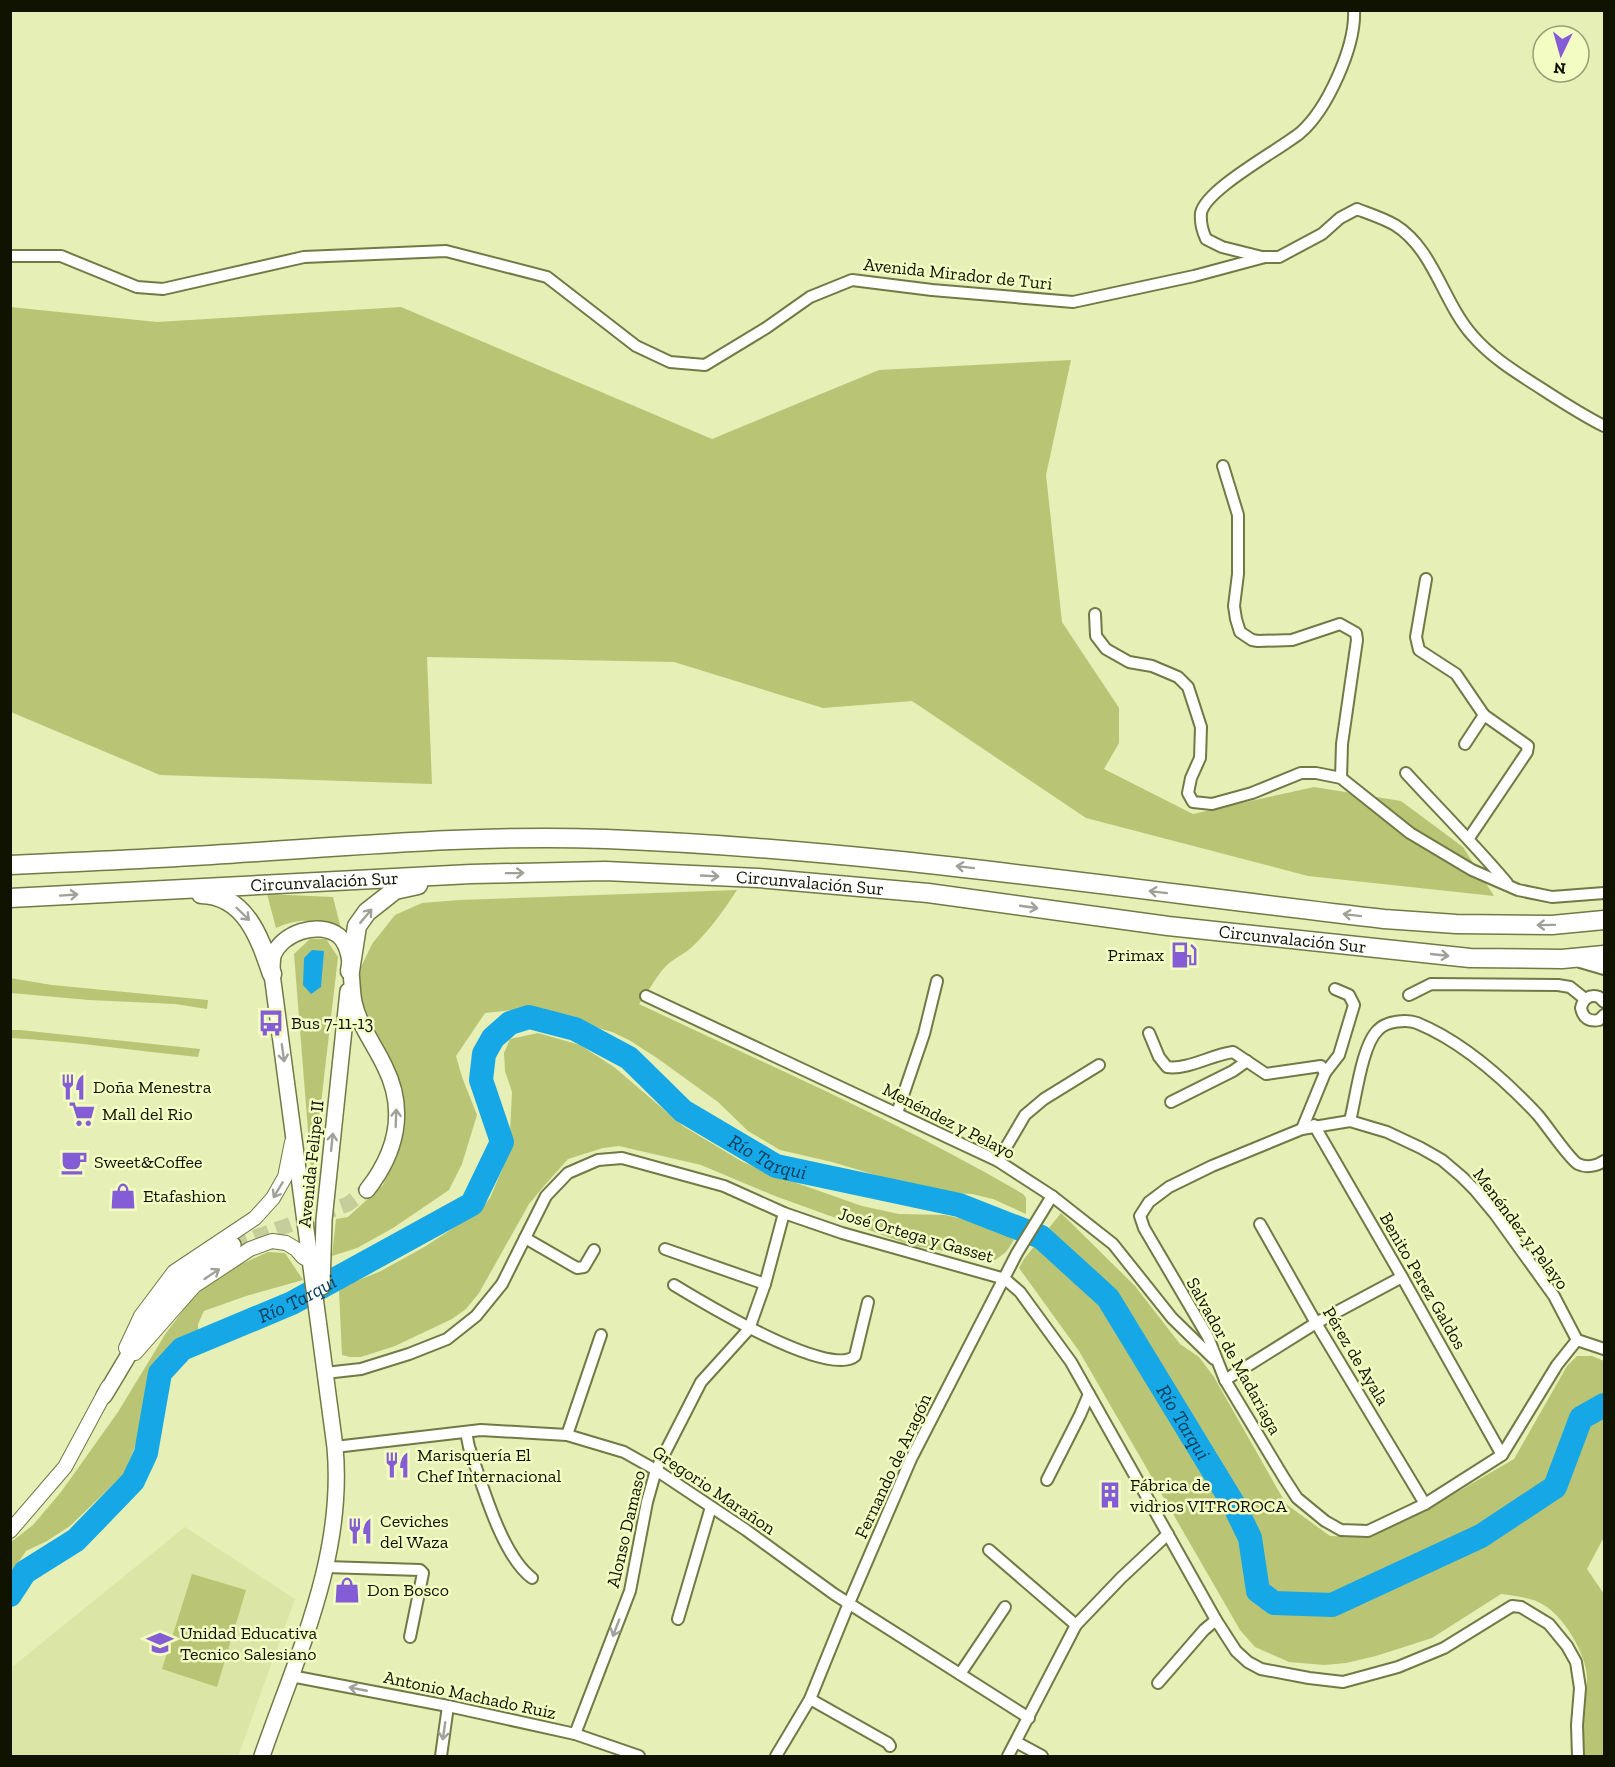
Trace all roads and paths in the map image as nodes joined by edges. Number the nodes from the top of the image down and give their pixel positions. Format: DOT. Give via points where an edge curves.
graph roads {
  1 [pos="1354,10"];
  2 [pos="10,256"];
  3 [pos="1265,257"];
  4 [pos="1605,426"];
  5 [pos="1223,466"];
  6 [pos="1426,579"];
  7 [pos="1095,614"];
  8 [pos="1484,715"];
  9 [pos="1465,744"];
  10 [pos="1406,773"];
  11 [pos="1341,778"];
  12 [pos="1469,838"];
  13 [pos="10,865"];
  14 [pos="471,874"];
  15 [pos="1509,886"];
  16 [pos="149,891"];
  17 [pos="1605,893"];
  18 [pos="10,898"];
  19 [pos="1605,920"];
  20 [pos="1605,955"];
  21 [pos="1562,959"];
  22 [pos="1605,969"];
  23 [pos="350,971"];
  24 [pos="272,974"];
  25 [pos="937,981"];
  26 [pos="1335,989"];
  27 [pos="1409,995"];
  28 [pos="646,996"];
  29 [pos="1585,999"];
  30 [pos="1605,1002"];
  31 [pos="1605,1015"];
  32 [pos="1149,1033"];
  33 [pos="1247,1061"];
  34 [pos="1099,1065"];
  35 [pos="1325,1073"];
  36 [pos="1171,1102"];
  37 [pos="897,1113"];
  38 [pos="1350,1121"];
  39 [pos="1314,1125"];
  40 [pos="1302,1129"];
  41 [pos="294,1134"];
  42 [pos="998,1161"];
  43 [pos="1605,1161"];
  44 [pos="367,1190"];
  45 [pos="1049,1201"];
  46 [pos="784,1213"];
  47 [pos="1140,1216"];
  48 [pos="1260,1224"];
  49 [pos="525,1238"];
  50 [pos="233,1245"];
  51 [pos="665,1249"];
  52 [pos="594,1250"];
  53 [pos="315,1264"];
  54 [pos="1402,1277"];
  55 [pos="1005,1280"];
  56 [pos="765,1284"];
  57 [pos="674,1285"];
  58 [pos="868,1302"];
  59 [pos="1316,1323"];
  60 [pos="749,1329"];
  61 [pos="600,1335"];
  62 [pos="1577,1340"];
  63 [pos="1605,1349"];
  64 [pos="1219,1364"];
  65 [pos="324,1368"];
  66 [pos="1225,1380"];
  67 [pos="1089,1394"];
  68 [pos="104,1396"];
  69 [pos="466,1432"];
  70 [pos="567,1435"];
  71 [pos="335,1447"];
  72 [pos="1502,1455"];
  73 [pos="656,1470"];
  74 [pos="1047,1480"];
  75 [pos="1425,1504"];
  76 [pos="711,1507"];
  77 [pos="10,1531"];
  78 [pos="1168,1534"];
  79 [pos="989,1550"];
  80 [pos="326,1567"];
  81 [pos="532,1578"];
  82 [pos="849,1603"];
  83 [pos="1005,1607"];
  84 [pos="678,1619"];
  85 [pos="1216,1620"];
  86 [pos="1076,1625"];
  87 [pos="410,1637"];
  88 [pos="960,1674"];
  89 [pos="291,1676"];
  90 [pos="1158,1683"];
  91 [pos="810,1699"];
  92 [pos="448,1706"];
  93 [pos="1029,1718"];
  94 [pos="575,1734"];
  95 [pos="1016,1742"];
  96 [pos="890,1746"];
  97 [pos="262,1756"];
  98 [pos="441,1756"];
  99 [pos="639,1756"];
  100 [pos="776,1756"];
  101 [pos="1008,1756"];
  102 [pos="1042,1756"];
  103 [pos="1578,1756"];
  1 -- 3 [label="street" via="1353,38 1345,63 1314,117 1301,132 1217,191 1202,210 1201,227 1206,239"];
  2 -- 3 [label="street, Avenida Mirador de Turi" via="61,256 137,287 163,289 304,257 446,250 547,278 636,346 670,362 705,365 810,297 852,280 1073,302"];
  3 -- 4 [label="street, Avenida Mirador de Turi" via="1279,258 1357,209 1383,218 1420,248 1461,323 1494,357"];
  5 -- 11 [label="street" via="1238,515 1234,606 1240,632 1265,642 1292,640 1340,624 1356,633"];
  6 -- 8 [label="street" via="1416,637 1419,650 1456,674"];
  7 -- 11 [label="street" via="1096,636 1106,649 1129,662 1178,677 1188,687 1201,728 1200,758 1188,793 1193,801 1212,804 1301,773"];
  8 -- 9 [label="street"];
  8 -- 12 [label="street" via="1528,746"];
  10 -- 12 [label="street"];
  11 -- 15 [label="street" via="1410,833 1472,870"];
  12 -- 15 [label="street"];
  19 -- 13 [label="highway, Circunvalación Sur, one-way" via="1552,925 1384,919 910,860 603,839 412,841"];
  14 -- 16 [label="highway, Circunvalación Sur"];
  14 -- 21 [label="highway, Circunvalación Sur, one-way" via="605,871 758,878 928,893 1168,926 1470,958"];
  23 -- 14 [label="highway, one-way" via="357,926 367,912 395,890"];
  15 -- 17 [label="street" via="1552,897"];
  18 -- 16 [label="highway, Circunvalación Sur, one-way"];
  16 -- 24 [label="highway, one-way" via="219,897 240,910 258,934"];
  20 -- 21 [label="highway, Circunvalación Sur"];
  21 -- 22 [label="street"];
  23 -- 24 [label="main road" via="347,947 338,936 312,929 282,941 273,956"];
  44 -- 23 [label="main road, one-way" via="388,1156 397,1121 396,1100 385,1066 360,1022"];
  53 -- 23 [label="main road, Avenida Felipe II, one-way" via="324,1220"];
  24 -- 41 [label="main road, Avenida Felipe II, one-way"];
  25 -- 37 [label="street"];
  26 -- 35 [label="street" via="1349,995 1354,1005 1339,1055"];
  27 -- 29 [label="street" via="1431,984 1558,985 1570,987"];
  28 -- 37 [label="street, Menéndez y Pelayo"];
  29 -- 30 [label="street" via="1594,995"];
  29 -- 31 [label="street" via="1581,1008 1585,1017 1594,1021"];
  32 -- 33 [label="street" via="1167,1067 1233,1052"];
  33 -- 35 [label="street" via="1266,1074 1321,1066"];
  33 -- 36 [label="street"];
  34 -- 42 [label="street" via="1025,1115"];
  35 -- 40 [label="street"];
  37 -- 42 [label="street, Menéndez y Pelayo"];
  38 -- 39 [label="street, Menéndez y Pelayo"];
  38 -- 43 [label="street" via="1367,1046 1378,1029 1399,1021 1415,1022 1440,1034 1496,1073 1538,1115 1577,1163 1587,1166"];
  38 -- 62 [label="street, Menéndez y Pelayo" via="1421,1148 1462,1177 1495,1214 1547,1287"];
  39 -- 40 [label="street, Menéndez y Pelayo"];
  39 -- 54 [label="street, Benito Perez Galdos"];
  40 -- 47 [label="street, Menéndez y Pelayo" via="1169,1187 1149,1202"];
  41 -- 53 [label="main road, Avenida Felipe II"];
  41 -- 68 [label="street, one-way" via="285,1177 273,1198 255,1218 174,1272 141,1316"];
  42 -- 45 [label="street, Menéndez y Pelayo"];
  45 -- 55 [label="street, Fernando de Aragón"];
  45 -- 64 [label="street, Menéndez y Pelayo" via="1113,1244 1172,1318"];
  46 -- 49 [label="street, José Ortega y Gasset" via="724,1186 622,1158 598,1160 568,1173 546,1196"];
  46 -- 55 [label="street, José Ortega y Gasset"];
  46 -- 56 [label="street, Alonso Damaso"];
  47 -- 64 [label="street, Salvador de Madariaga" via="1208,1337"];
  48 -- 59 [label="street, Pérez de Ayala"];
  49 -- 52 [label="street" via="577,1268 584,1267"];
  49 -- 65 [label="street, José Ortega y Gasset" via="502,1284 476,1316 447,1339 361,1369"];
  50 -- 68 [label="main road" via="196,1270 173,1293"];
  51 -- 56 [label="street"];
  53 -- 65 [label="main road, Avenida Felipe II"];
  68 -- 53 [label="street, one-way" via="129,1360 194,1286 250,1249 272,1241 286,1243"];
  54 -- 59 [label="street"];
  54 -- 72 [label="street, Benito Perez Galdos"];
  55 -- 67 [label="street, José Ortega y Gasset" via="1020,1292 1071,1362"];
  55 -- 82 [label="street, Fernando de Aragón" via="911,1459"];
  56 -- 60 [label="street, Alonso Damaso"];
  57 -- 60 [label="street"];
  58 -- 60 [label="street" via="851,1360 823,1358"];
  59 -- 66 [label="street"];
  59 -- 75 [label="street, Pérez de Ayala"];
  60 -- 73 [label="street, Alonso Damaso" via="701,1382"];
  61 -- 70 [label="street"];
  62 -- 63 [label="street"];
  62 -- 72 [label="street, Salvador de Madariaga" via="1557,1365"];
  64 -- 66 [label="street, Salvador de Madariaga"];
  65 -- 71 [label="main road, Avenida Felipe II"];
  66 -- 75 [label="street, Salvador de Madariaga" via="1297,1498 1333,1526 1368,1531"];
  67 -- 74 [label="street"];
  67 -- 78 [label="street, José Ortega y Gasset"];
  68 -- 77 [label="street" via="65,1467"];
  69 -- 70 [label="street, Gregorio Marañon"];
  69 -- 71 [label="street, Gregorio Marañon"];
  69 -- 81 [label="street" via="506,1543"];
  70 -- 73 [label="street, Gregorio Marañon" via="624,1452"];
  71 -- 80 [label="main road, Avenida Felipe II" via="335,1520"];
  72 -- 75 [label="street, Salvador de Madariaga"];
  73 -- 76 [label="street, Gregorio Marañon"];
  73 -- 94 [label="street, Alonso Damaso, one-way" via="630,1591"];
  76 -- 82 [label="street, Gregorio Marañon"];
  76 -- 84 [label="street"];
  78 -- 85 [label="street, José Ortega y Gasset"];
  78 -- 86 [label="street"];
  79 -- 86 [label="street"];
  80 -- 87 [label="street" via="420,1570 423,1574"];
  80 -- 89 [label="main road, Avenida Felipe II"];
  82 -- 88 [label="street, Gregorio Marañon"];
  82 -- 91 [label="street, Fernando de Aragón"];
  83 -- 88 [label="street"];
  85 -- 90 [label="street"];
  85 -- 103 [label="street, José Ortega y Gasset" via="1236,1651 1261,1669 1342,1682 1398,1667 1444,1648 1512,1606 1521,1607 1549,1624 1576,1662 1580,1688"];
  86 -- 93 [label="street"];
  88 -- 93 [label="street, Gregorio Marañon"];
  92 -- 89 [label="street, Antonio Machado Ruiz, one-way"];
  89 -- 97 [label="main road, Avenida Felipe II"];
  91 -- 96 [label="street"];
  91 -- 100 [label="street, Fernando de Aragón"];
  92 -- 94 [label="street, Antonio Machado Ruiz"];
  92 -- 98 [label="street, one-way"];
  93 -- 95 [label="street"];
  94 -- 99 [label="street, Antonio Machado Ruiz"];
  95 -- 101 [label="street"];
  95 -- 102 [label="street"];
}
